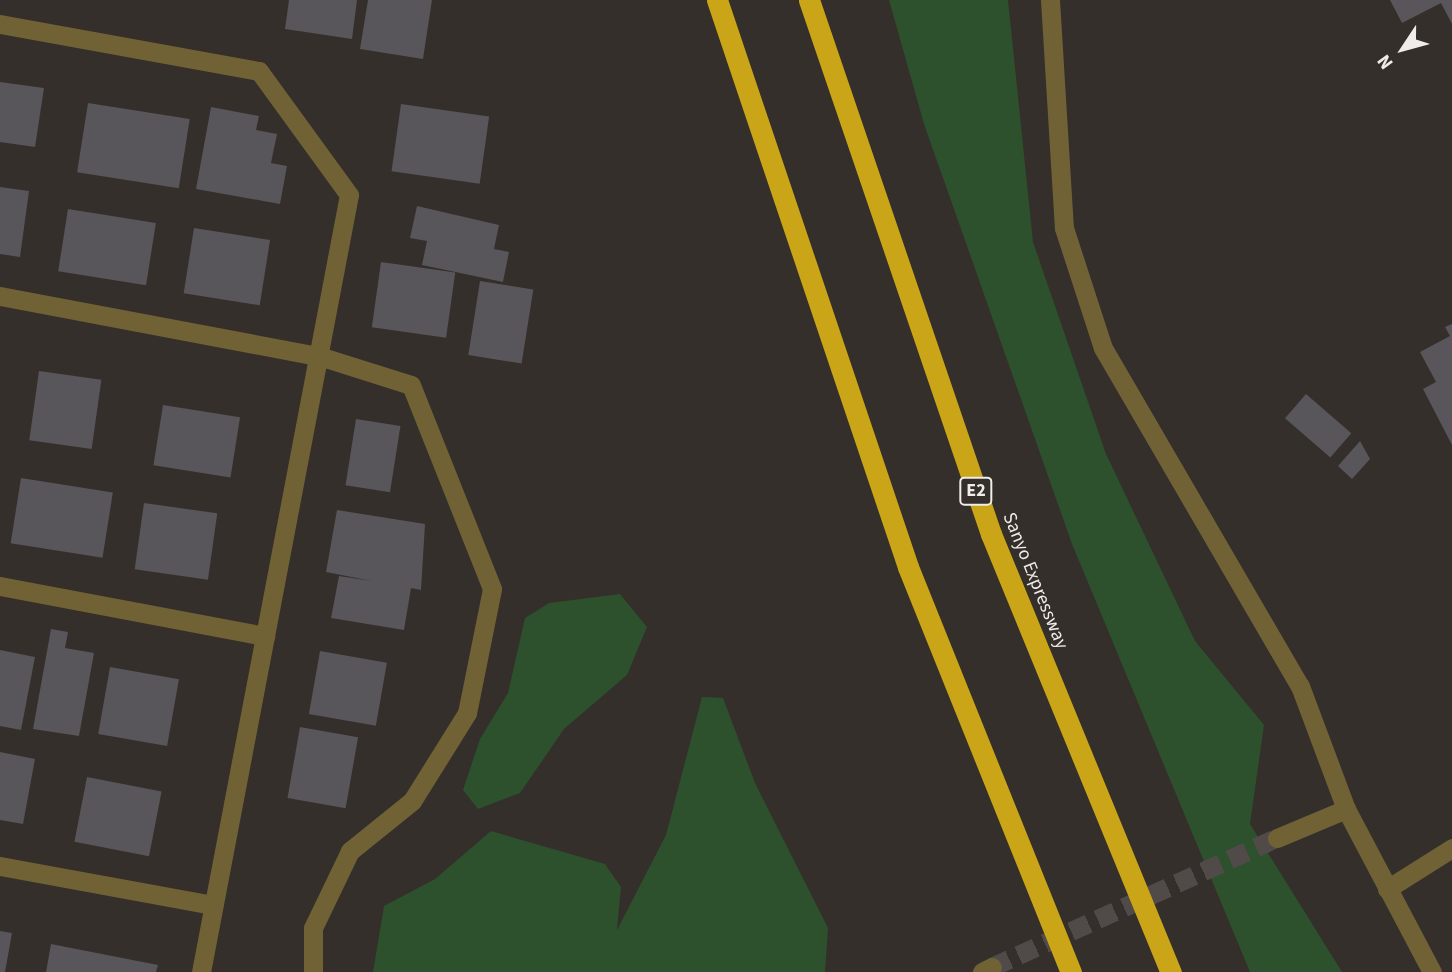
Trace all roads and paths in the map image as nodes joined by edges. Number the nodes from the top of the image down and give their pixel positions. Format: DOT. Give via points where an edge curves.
graph roads {
  1 [pos="717,0"];
  2 [pos="809,0"];
  3 [pos="1050,0"];
  4 [pos="0,24"];
  5 [pos="0,296"];
  6 [pos="319,356"];
  7 [pos="0,586"];
  8 [pos="264,636"];
  9 [pos="1346,809"];
  10 [pos="1277,838"];
  11 [pos="1452,848"];
  12 [pos="0,866"];
  13 [pos="1387,889"];
  14 [pos="214,905"];
  15 [pos="201,972"];
  16 [pos="313,972"];
  17 [pos="1071,972"];
  18 [pos="1171,972"];
  19 [pos="1432,972"];
  1 -- 17 [label="highway" via="908,566"];
  2 -- 18 [label="highway, Sanyo Expressway / E2" via="991,534"];
  3 -- 9 [label="street" via="1064,228 1103,348 1300,686"];
  4 -- 6 [label="street" via="259,71 349,195"];
  5 -- 6 [label="street"];
  6 -- 8 [label="street"];
  6 -- 16 [label="street" via="411,384 492,589 467,713 412,801 350,851 313,928"];
  7 -- 8 [label="street"];
  8 -- 14 [label="street"];
  9 -- 10 [label="street"];
  9 -- 13 [label="street"];
  11 -- 13 [label="street"];
  12 -- 14 [label="street"];
  13 -- 19 [label="street"];
  14 -- 15 [label="street"];
}
